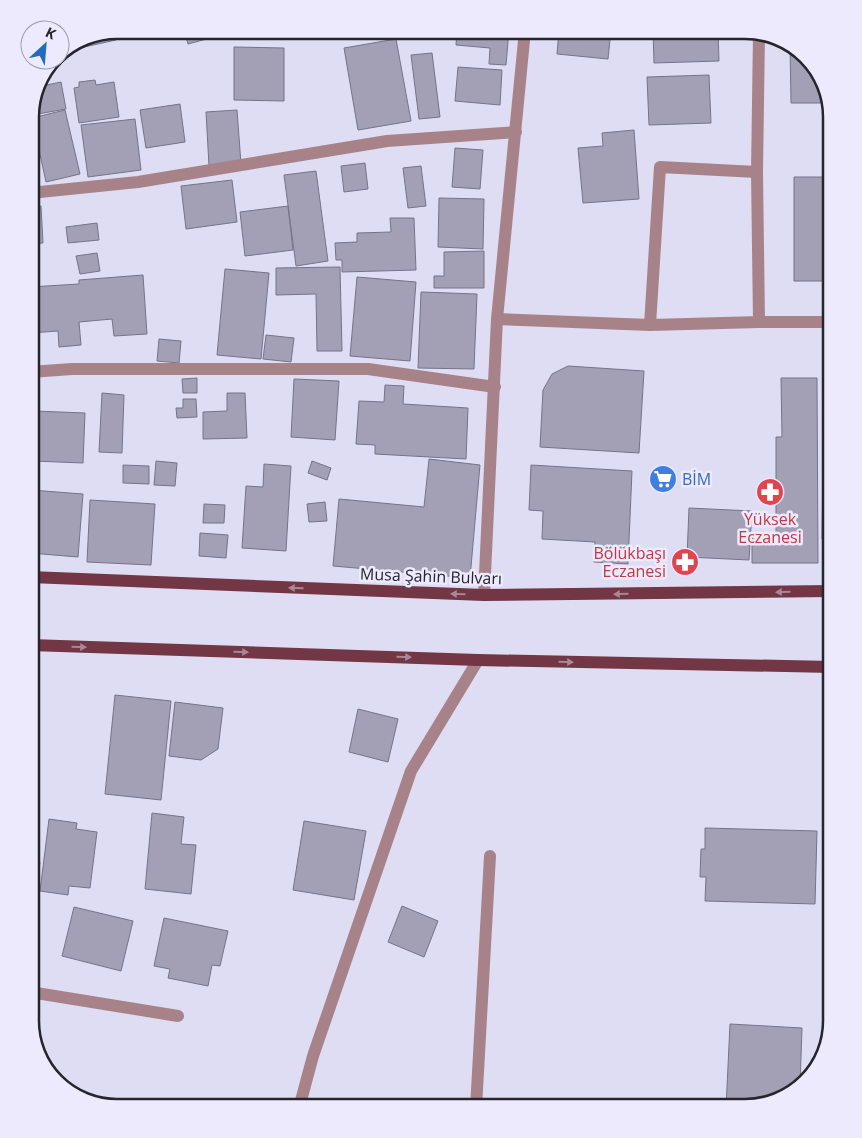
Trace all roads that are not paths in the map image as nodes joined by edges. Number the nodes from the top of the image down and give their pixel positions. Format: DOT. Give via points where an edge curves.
graph roads {
  1 [pos="524,39"];
  2 [pos="759,40"];
  3 [pos="516,132"];
  4 [pos="757,172"];
  5 [pos="39,193"];
  6 [pos="497,319"];
  7 [pos="759,322"];
  8 [pos="823,322"];
  9 [pos="650,325"];
  10 [pos="39,371"];
  11 [pos="494,387"];
  12 [pos="39,577"];
  13 [pos="823,591"];
  14 [pos="484,595"];
  15 [pos="39,645"];
  16 [pos="478,660"];
  17 [pos="823,667"];
  18 [pos="490,856"];
  19 [pos="39,993"];
  20 [pos="178,1016"];
  21 [pos="301,1099"];
  22 [pos="476,1099"];
  1 -- 3 [label="street"];
  2 -- 4 [label="street"];
  3 -- 5 [label="street" via="387,141 138,182"];
  3 -- 6 [label="street"];
  4 -- 7 [label="street"];
  4 -- 9 [label="street" via="660,167"];
  6 -- 9 [label="street"];
  6 -- 11 [label="street"];
  7 -- 8 [label="street"];
  7 -- 9 [label="street"];
  10 -- 11 [label="street" via="368,369"];
  11 -- 14 [label="street"];
  14 -- 12 [label="main road, Musa Şahin Bulvarı, one-way"];
  13 -- 14 [label="main road, Musa Şahin Bulvarı, one-way"];
  15 -- 16 [label="main road, one-way"];
  16 -- 17 [label="main road, one-way"];
  16 -- 21 [label="street" via="411,771 313,1056"];
  18 -- 22 [label="street"];
  19 -- 20 [label="street"];
}
